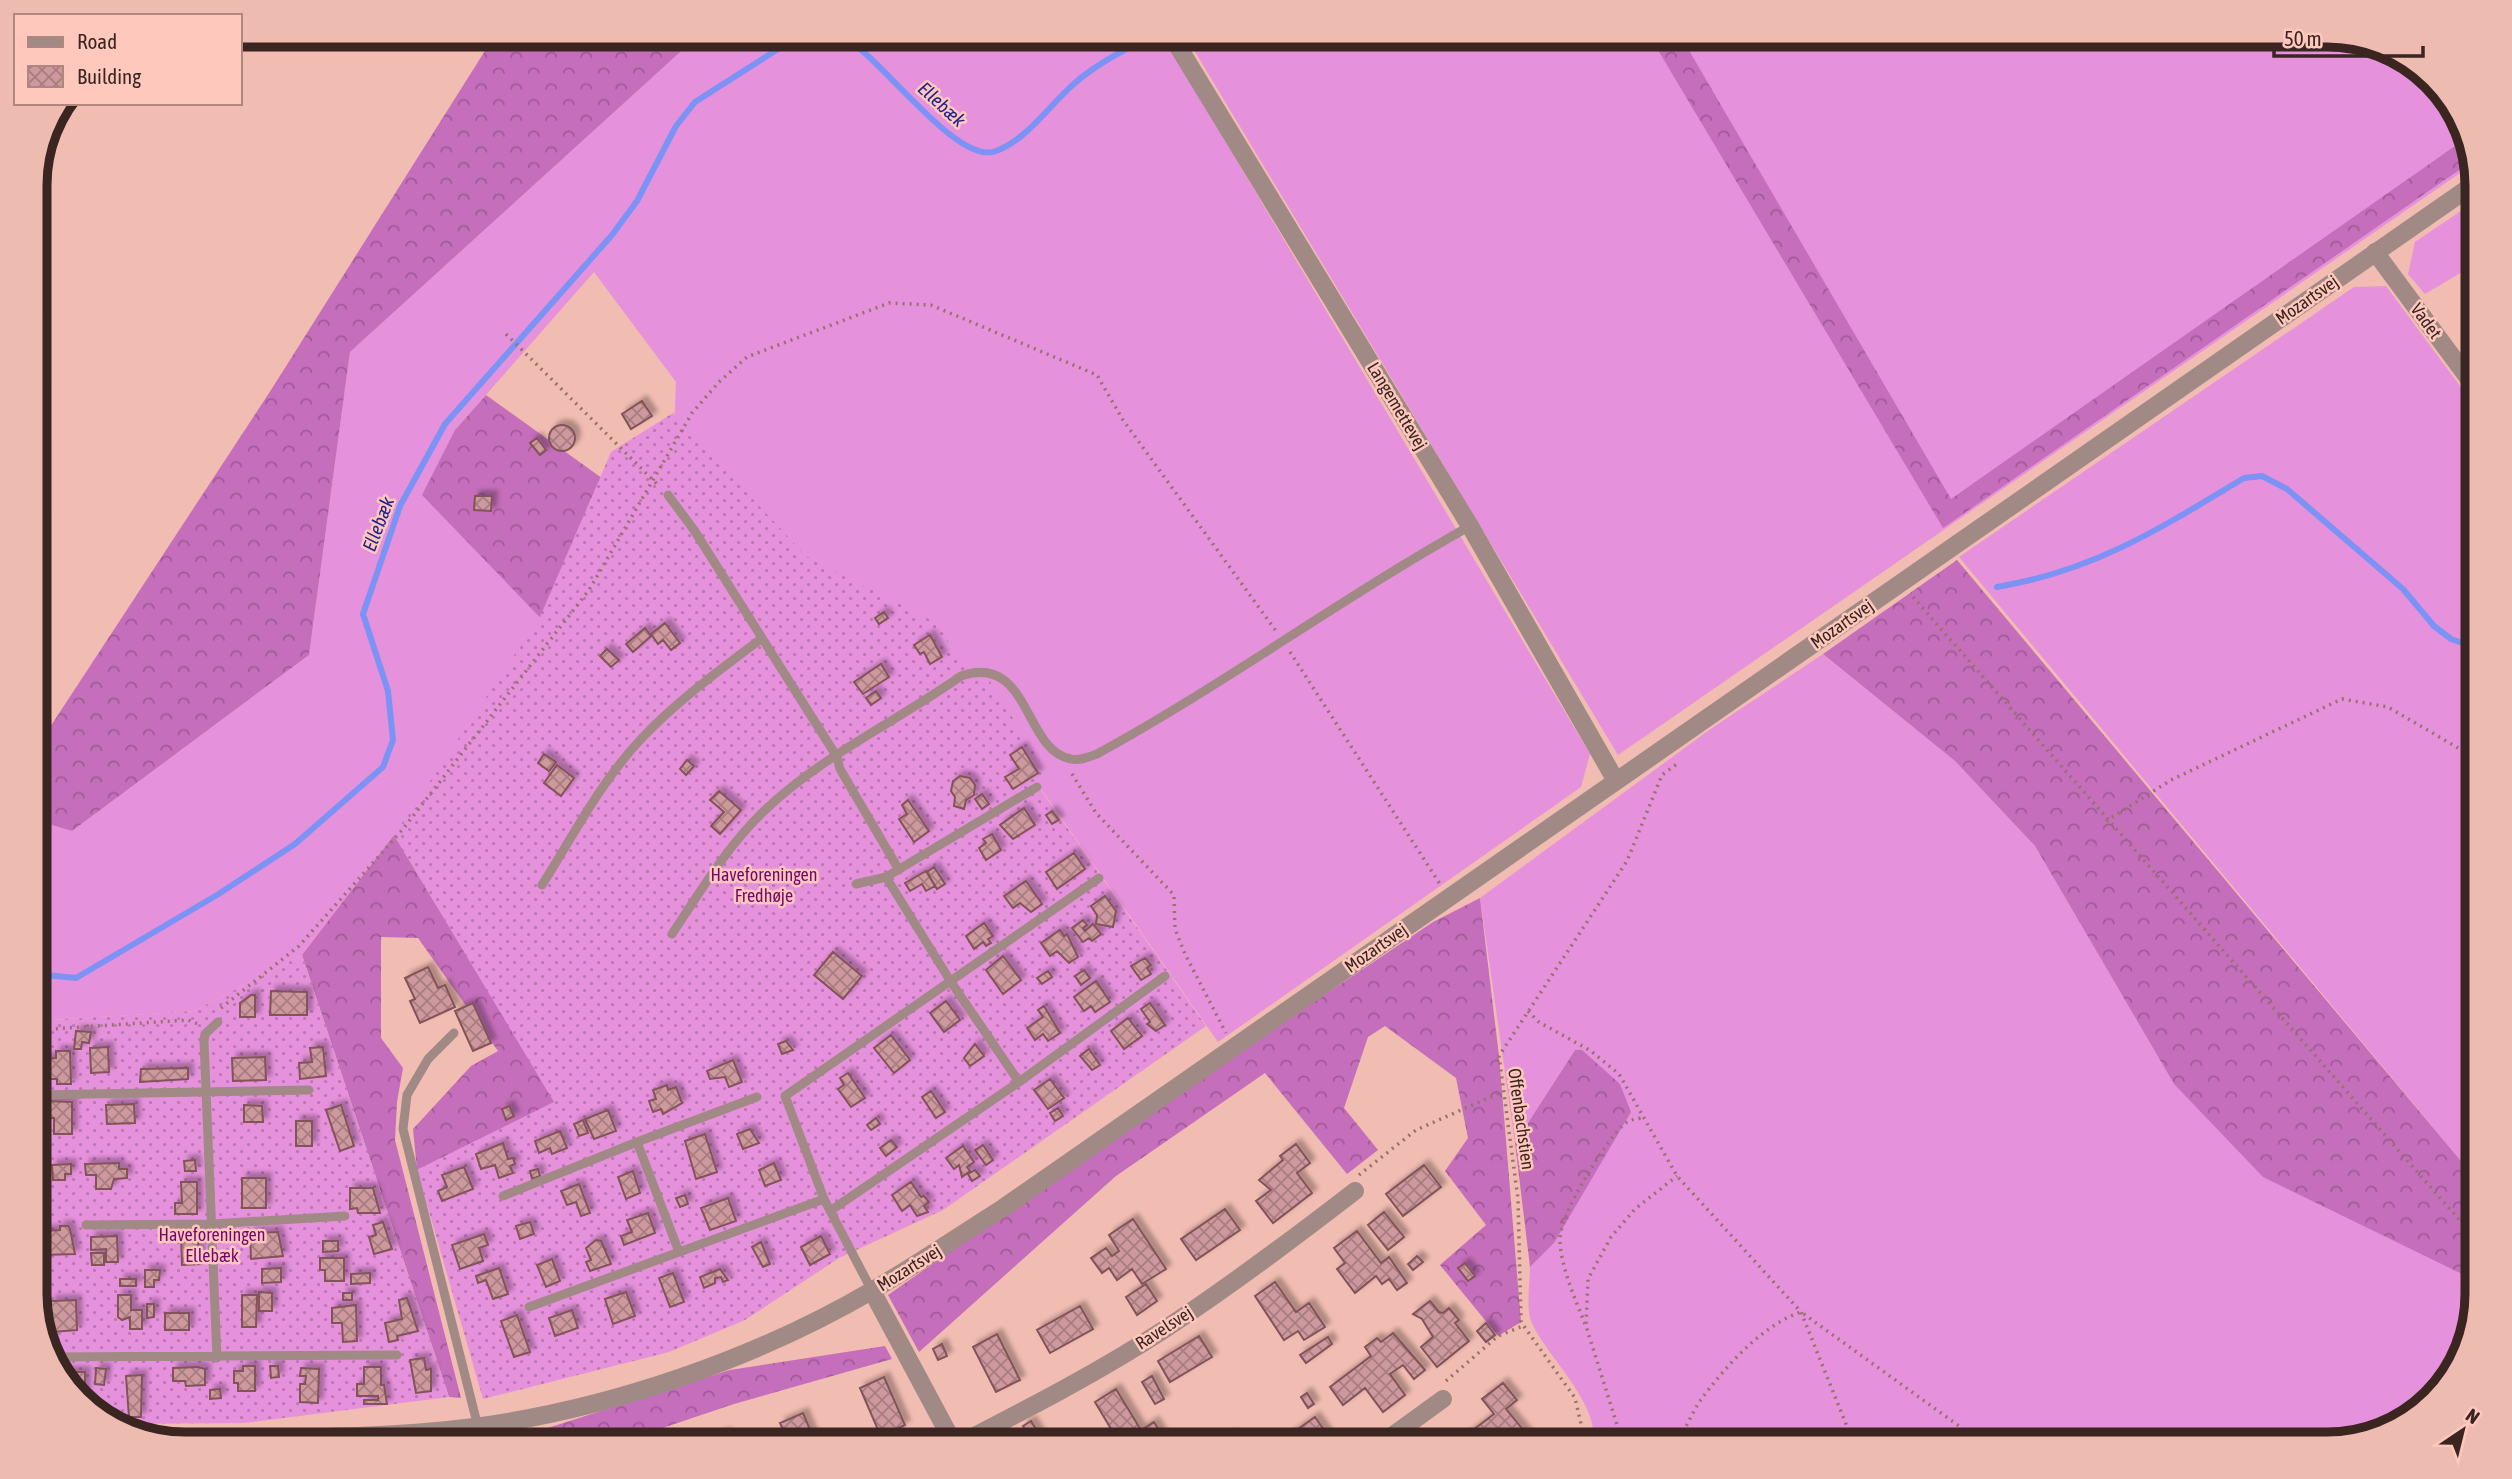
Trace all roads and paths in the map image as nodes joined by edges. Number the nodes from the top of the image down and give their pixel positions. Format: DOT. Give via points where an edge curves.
graph roads {
  1 [pos="1179,48"];
  2 [pos="2464,191"];
  3 [pos="2375,252"];
  4 [pos="506,334"];
  5 [pos="2464,373"];
  6 [pos="653,481"];
  7 [pos="667,495"];
  8 [pos="1470,526"];
  9 [pos="1900,583"];
  10 [pos="762,638"];
  11 [pos="1283,642"];
  12 [pos="2465,752"];
  13 [pos="837,757"];
  14 [pos="1062,757"];
  15 [pos="1682,760"];
  16 [pos="1616,781"];
  17 [pos="1037,787"];
  18 [pos="2106,821"];
  19 [pos="899,870"];
  20 [pos="886,877"];
  21 [pos="1099,878"];
  22 [pos="856,884"];
  23 [pos="541,885"];
  24 [pos="1449,897"];
  25 [pos="672,934"];
  26 [pos="1165,976"];
  27 [pos="951,982"];
  28 [pos="214,1011"];
  29 [pos="1528,1011"];
  30 [pos="204,1016"];
  31 [pos="194,1021"];
  32 [pos="218,1022"];
  33 [pos="48,1029"];
  34 [pos="454,1032"];
  35 [pos="205,1034"];
  36 [pos="1235,1046"];
  37 [pos="1019,1082"];
  38 [pos="309,1090"];
  39 [pos="1502,1092"];
  40 [pos="205,1093"];
  41 [pos="48,1095"];
  42 [pos="757,1097"];
  43 [pos="1642,1118"];
  44 [pos="637,1142"];
  45 [pos="1677,1176"];
  46 [pos="1355,1191"];
  47 [pos="503,1196"];
  48 [pos="824,1199"];
  49 [pos="830,1211"];
  50 [pos="345,1216"];
  51 [pos="212,1224"];
  52 [pos="86,1225"];
  53 [pos="2465,1226"];
  54 [pos="679,1252"];
  55 [pos="872,1291"];
  56 [pos="529,1307"];
  57 [pos="1801,1312"];
  58 [pos="1523,1326"];
  59 [pos="1586,1326"];
  60 [pos="397,1355"];
  61 [pos="63,1357"];
  62 [pos="217,1358"];
  63 [pos="1443,1399"];
  64 [pos="478,1427"];
  65 [pos="455,1432"];
  66 [pos="950,1432"];
  67 [pos="981,1432"];
  68 [pos="1398,1432"];
  69 [pos="1583,1432"];
  70 [pos="1619,1432"];
  71 [pos="1683,1432"];
  72 [pos="1849,1432"];
  73 [pos="1967,1432"];
  1 -- 8 [label="street, Langemettevej"];
  2 -- 3 [label="street, Mozartsvej"];
  3 -- 5 [label="street, Vadet"];
  3 -- 9 [label="street, Mozartsvej"];
  4 -- 6 [label="path"];
  6 -- 7 [label="path"];
  6 -- 11 [label="path" via="692,413 747,358 889,303 931,305 1097,375 1123,420"];
  6 -- 28 [label="path" via="589,590 403,829 299,946"];
  7 -- 10 [label="lane"];
  8 -- 11 [label="lane"];
  8 -- 16 [label="street, Langemettevej"];
  9 -- 16 [label="street, Mozartsvej"];
  9 -- 18 [label="path"];
  10 -- 13 [label="lane"];
  10 -- 23 [label="lane" via="693,691 642,739 606,782"];
  11 -- 14 [label="lane" via="1097,754 1080,759"];
  11 -- 24 [label="path"];
  12 -- 18 [label="path" via="2388,708 2342,699 2171,780"];
  13 -- 14 [label="lane" via="974,671 1007,681 1051,748"];
  13 -- 19 [label="lane"];
  13 -- 25 [label="lane" via="761,813 723,857"];
  14 -- 36 [label="path" via="1096,813 1174,895 1175,929 1185,954"];
  15 -- 29 [label="path, Offenbachstien" via="1662,775 1627,861"];
  16 -- 24 [label="street, Mozartsvej"];
  17 -- 19 [label="lane"];
  18 -- 53 [label="path"];
  19 -- 20 [label="lane"];
  20 -- 22 [label="lane"];
  20 -- 27 [label="lane"];
  21 -- 27 [label="lane"];
  24 -- 36 [label="street, Mozartsvej"];
  26 -- 37 [label="lane"];
  27 -- 37 [label="lane"];
  27 -- 48 [label="lane" via="785,1096"];
  29 -- 39 [label="path, Offenbachstien" via="1499,1056"];
  29 -- 43 [label="path" via="1549,1030 1619,1074"];
  30 -- 31 [label="path"];
  31 -- 33 [label="path"];
  31 -- 35 [label="path"];
  32 -- 35 [label="lane"];
  34 -- 64 [label="lane" via="428,1059 407,1095 403,1129"];
  35 -- 40 [label="lane"];
  36 -- 55 [label="street, Mozartsvej" via="1003,1208"];
  37 -- 49 [label="lane"];
  38 -- 40 [label="lane"];
  39 -- 46 [label="path" via="1416,1130 1359,1175"];
  39 -- 58 [label="path, Offenbachstien" via="1518,1199"];
  40 -- 41 [label="lane"];
  40 -- 51 [label="lane"];
  42 -- 44 [label="lane"];
  43 -- 45 [label="path"];
  43 -- 59 [label="path" via="1620,1128 1565,1219 1560,1240"];
  44 -- 47 [label="lane"];
  44 -- 54 [label="lane"];
  45 -- 57 [label="path"];
  45 -- 59 [label="path" via="1635,1209 1599,1256 1588,1279"];
  46 -- 67 [label="street, Ravelsvej" via="1163,1330"];
  48 -- 49 [label="lane"];
  48 -- 54 [label="lane"];
  49 -- 55 [label="lane"];
  50 -- 51 [label="lane"];
  51 -- 52 [label="lane"];
  51 -- 62 [label="lane"];
  54 -- 56 [label="lane"];
  55 -- 64 [label="street, Mozartsvej" via="719,1364 619,1398"];
  55 -- 66 [label="street, Ravelsvej"];
  57 -- 71 [label="path" via="1763,1332 1699,1403"];
  57 -- 72 [label="path"];
  57 -- 73 [label="path"];
  58 -- 63 [label="path" via="1498,1336 1445,1382"];
  58 -- 69 [label="path" via="1575,1398"];
  59 -- 70 [label="path"];
  60 -- 62 [label="lane"];
  61 -- 62 [label="lane"];
  63 -- 68 [label="street"];
  64 -- 65 [label="street, Mozartsvej"];
}
